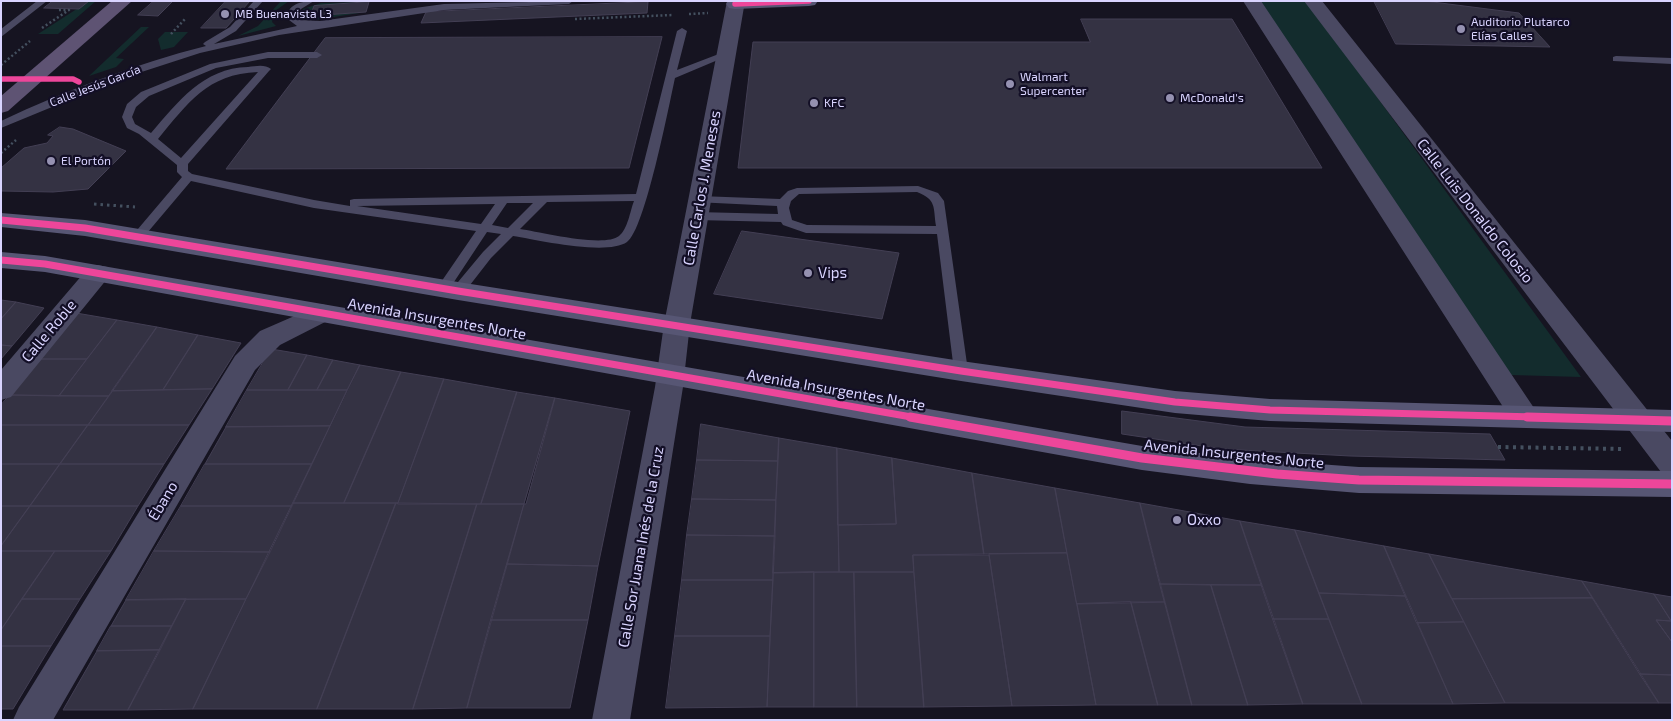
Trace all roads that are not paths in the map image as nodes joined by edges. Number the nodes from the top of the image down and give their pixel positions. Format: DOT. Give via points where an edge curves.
graph roads {
  1 [pos="43,1"];
  2 [pos="123,1"];
  3 [pos="259,1"];
  4 [pos="310,1"];
  5 [pos="569,1"];
  6 [pos="809,1"];
  7 [pos="1252,1"];
  8 [pos="1313,1"];
  9 [pos="733,2"];
  10 [pos="320,24"];
  11 [pos="682,32"];
  12 [pos="1,34"];
  13 [pos="192,53"];
  14 [pos="317,54"];
  15 [pos="727,54"];
  16 [pos="1672,61"];
  17 [pos="1672,68"];
  18 [pos="671,76"];
  19 [pos="1,107"];
  20 [pos="1,125"];
  21 [pos="152,139"];
  22 [pos="182,164"];
  23 [pos="188,177"];
  24 [pos="641,197"];
  25 [pos="544,199"];
  26 [pos="503,200"];
  27 [pos="783,202"];
  28 [pos="314,204"];
  29 [pos="698,208"];
  30 [pos="785,218"];
  31 [pos="1,220"];
  32 [pos="484,229"];
  33 [pos="942,230"];
  34 [pos="508,232"];
  35 [pos="138,236"];
  36 [pos="1,260"];
  37 [pos="98,273"];
  38 [pos="451,289"];
  39 [pos="322,312"];
  40 [pos="677,324"];
  41 [pos="961,371"];
  42 [pos="671,375"];
  43 [pos="1,389"];
  44 [pos="1524,416"];
  45 [pos="1638,420"];
  46 [pos="1672,421"];
  47 [pos="1672,462"];
  48 [pos="1672,484"];
  49 [pos="32,720"];
  50 [pos="611,720"];
  1 -- 12 [label="lane"];
  2 -- 19 [label="main road"];
  3 -- 13 [label="lane, Calle Jesús García" via="233,28"];
  4 -- 10 [label="lane" via="297,7 292,18 297,23"];
  5 -- 10 [label="lane" via="444,7"];
  6 -- 9 [label="main road"];
  7 -- 44 [label="street"];
  8 -- 45 [label="street, Calle Luis Donaldo Colosio"];
  9 -- 15 [label="street, Calle Carlos J. Meneses"];
  10 -- 13 [label="lane, Calle Jesús García"];
  11 -- 18 [label="lane"];
  13 -- 20 [label="lane, Calle Jesús García" via="127,72"];
  14 -- 21 [label="lane" via="251,57 213,66 145,94 131,106 127,117 131,126"];
  15 -- 18 [label="lane"];
  15 -- 29 [label="street, Calle Carlos J. Meneses"];
  16 -- 17 [label="lane" via="1619,62"];
  18 -- 24 [label="lane"];
  21 -- 22 [label="lane"];
  21 -- 22 [label="lane" via="200,85 211,78 241,68 266,69"];
  22 -- 23 [label="lane"];
  23 -- 28 [label="lane"];
  23 -- 35 [label="lane"];
  24 -- 25 [label="lane"];
  24 -- 34 [label="lane" via="629,232 612,244"];
  25 -- 26 [label="lane"];
  25 -- 34 [label="lane"];
  26 -- 28 [label="lane"];
  26 -- 32 [label="lane"];
  27 -- 29 [label="lane"];
  27 -- 30 [label="lane"];
  27 -- 33 [label="lane" via="797,191 808,190 927,191 938,201"];
  28 -- 32 [label="lane"];
  29 -- 30 [label="lane"];
  29 -- 40 [label="street, Calle Carlos J. Meneses"];
  30 -- 33 [label="lane" via="795,227 806,229"];
  31 -- 35 [label="main road, Avenida Insurgentes Norte"];
  32 -- 34 [label="lane"];
  32 -- 38 [label="lane"];
  33 -- 41 [label="lane"];
  34 -- 38 [label="lane"];
  35 -- 38 [label="main road, Avenida Insurgentes Norte"];
  36 -- 37 [label="main road, Avenida Insurgentes Norte"];
  37 -- 39 [label="main road, Avenida Insurgentes Norte"];
  37 -- 43 [label="street, Calle Roble"];
  38 -- 40 [label="main road, Avenida Insurgentes Norte"];
  39 -- 42 [label="main road, Avenida Insurgentes Norte"];
  39 -- 49 [label="street, Ébano" via="270,338 245,363"];
  40 -- 41 [label="main road, Avenida Insurgentes Norte"];
  40 -- 42 [label="street, Calle Carlos J. Meneses"];
  41 -- 44 [label="main road, Avenida Insurgentes Norte" via="1232,408"];
  42 -- 48 [label="main road, Avenida Insurgentes Norte" via="1132,457 1255,473 1368,480"];
  42 -- 50 [label="street, Calle Sor Juana Inés de la Cruz"];
  44 -- 45 [label="main road, Avenida Insurgentes Norte"];
  45 -- 46 [label="main road, Avenida Insurgentes Norte"];
  45 -- 47 [label="street, Calle Luis Donaldo Colosio"];
}
